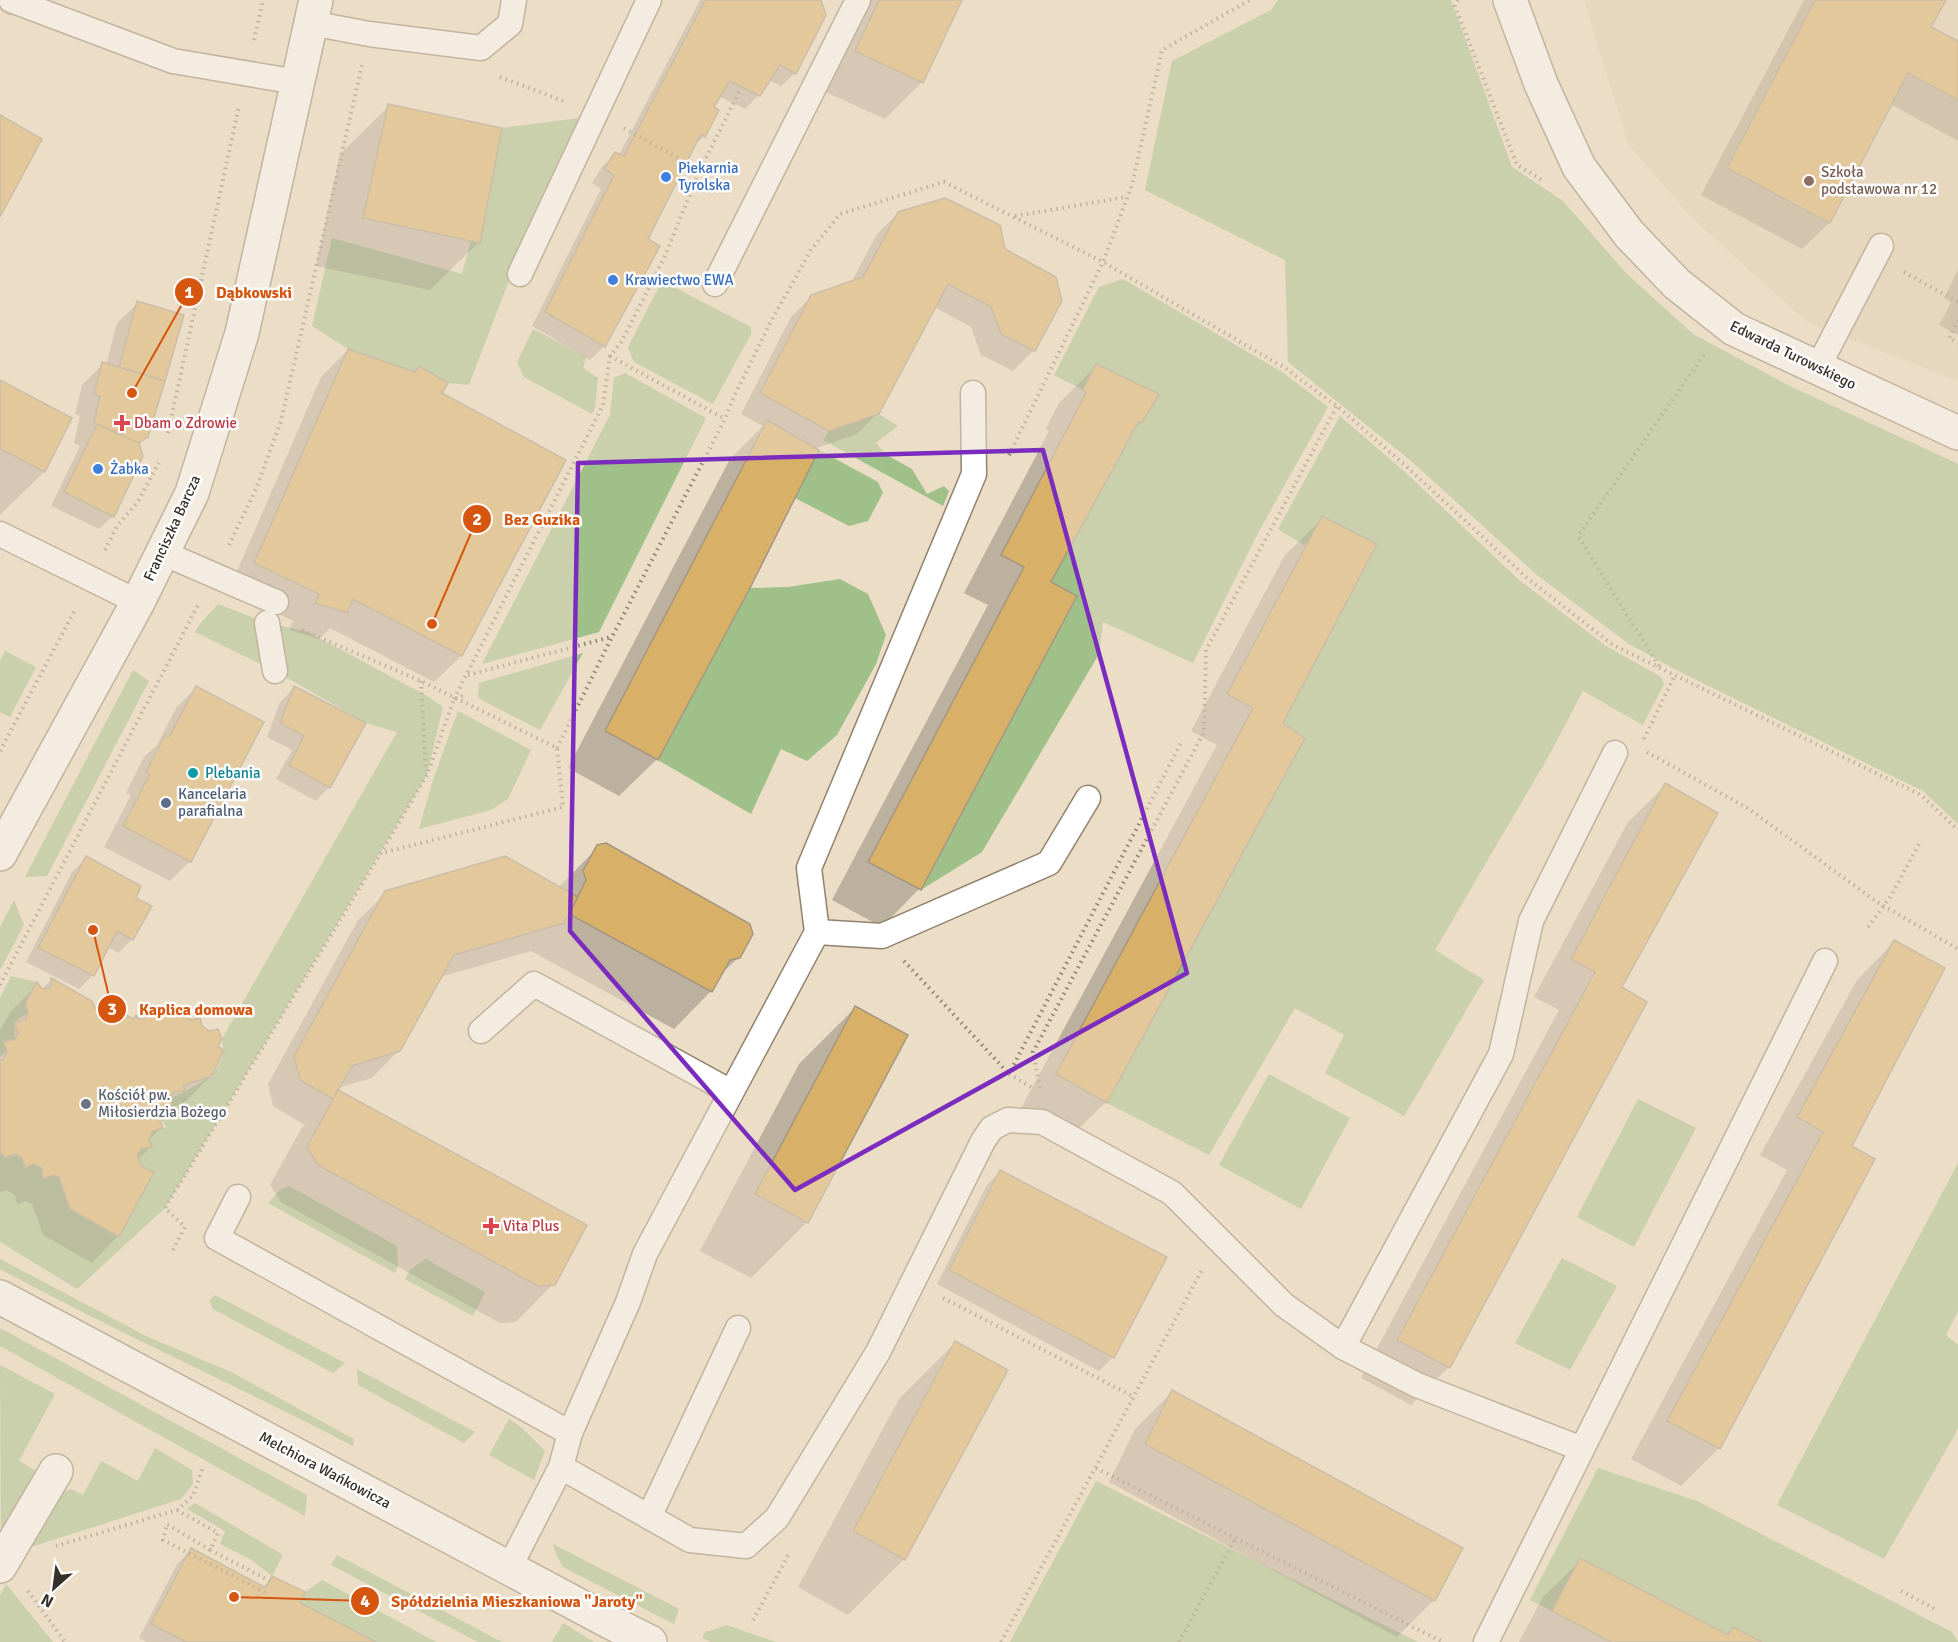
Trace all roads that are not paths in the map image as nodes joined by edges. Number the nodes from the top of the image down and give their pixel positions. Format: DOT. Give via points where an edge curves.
graph roads {
  1 [pos="10,0"];
  2 [pos="514,0"];
  3 [pos="649,0"];
  4 [pos="858,0"];
  5 [pos="1510,0"];
  6 [pos="314,12"];
  7 [pos="297,82"];
  8 [pos="1878,252"];
  9 [pos="520,274"];
  10 [pos="715,284"];
  11 [pos="1818,367"];
  12 [pos="973,393"];
  13 [pos="1958,433"];
  14 [pos="0,534"];
  15 [pos="163,553"];
  16 [pos="138,602"];
  17 [pos="275,671"];
  18 [pos="1615,753"];
  19 [pos="1088,798"];
  20 [pos="0,854"];
  21 [pos="817,932"];
  22 [pos="1825,961"];
  23 [pos="481,1031"];
  24 [pos="731,1092"];
  25 [pos="238,1197"];
  26 [pos="0,1297"];
  27 [pos="738,1328"];
  28 [pos="1343,1347"];
  29 [pos="570,1433"];
  30 [pos="1582,1449"];
  31 [pos="561,1467"];
  32 [pos="56,1471"];
  33 [pos="649,1517"];
  34 [pos="2,1562"];
  35 [pos="509,1568"];
  36 [pos="650,1642"];
  37 [pos="1486,1642"];
  1 -- 7 [label="lane" via="173,62"];
  2 -- 6 [label="lane" via="510,24 481,48 369,34"];
  3 -- 9 [label="lane"];
  4 -- 10 [label="lane"];
  5 -- 11 [label="street, Edwarda Turowskiego" via="1541,84 1579,167 1629,234 1669,276 1734,329"];
  6 -- 7 [label="street, Franciszka Barcza"];
  7 -- 15 [label="street, Franciszka Barcza" via="242,333 192,493"];
  8 -- 11 [label="lane"];
  11 -- 13 [label="street, Edwarda Turowskiego"];
  12 -- 21 [label="lane" via="974,474 809,868"];
  14 -- 16 [label="lane"];
  15 -- 16 [label="street, Franciszka Barcza"];
  15 -- 17 [label="lane" via="214,575 272,613"];
  16 -- 20 [label="street, Franciszka Barcza"];
  18 -- 28 [label="lane" via="1531,921 1501,1054"];
  19 -- 21 [label="lane" via="1049,863 882,936"];
  21 -- 24 [label="lane"];
  22 -- 30 [label="lane"];
  23 -- 24 [label="lane" via="534,984"];
  24 -- 29 [label="lane" via="645,1254"];
  25 -- 29 [label="lane" via="217,1238"];
  26 -- 35 [label="street, Melchiora Wańkowicza"];
  27 -- 33 [label="lane"];
  28 -- 30 [label="lane" via="1417,1385"];
  28 -- 33 [label="lane" via="1284,1305 1172,1193 1042,1122 1008,1120 992,1128 983,1141 878,1352 777,1518 746,1546 690,1540"];
  29 -- 31 [label="lane"];
  30 -- 37 [label="lane"];
  31 -- 33 [label="lane"];
  31 -- 35 [label="lane"];
  32 -- 34 [label="street"];
  35 -- 36 [label="street, Melchiora Wańkowicza"];
}
